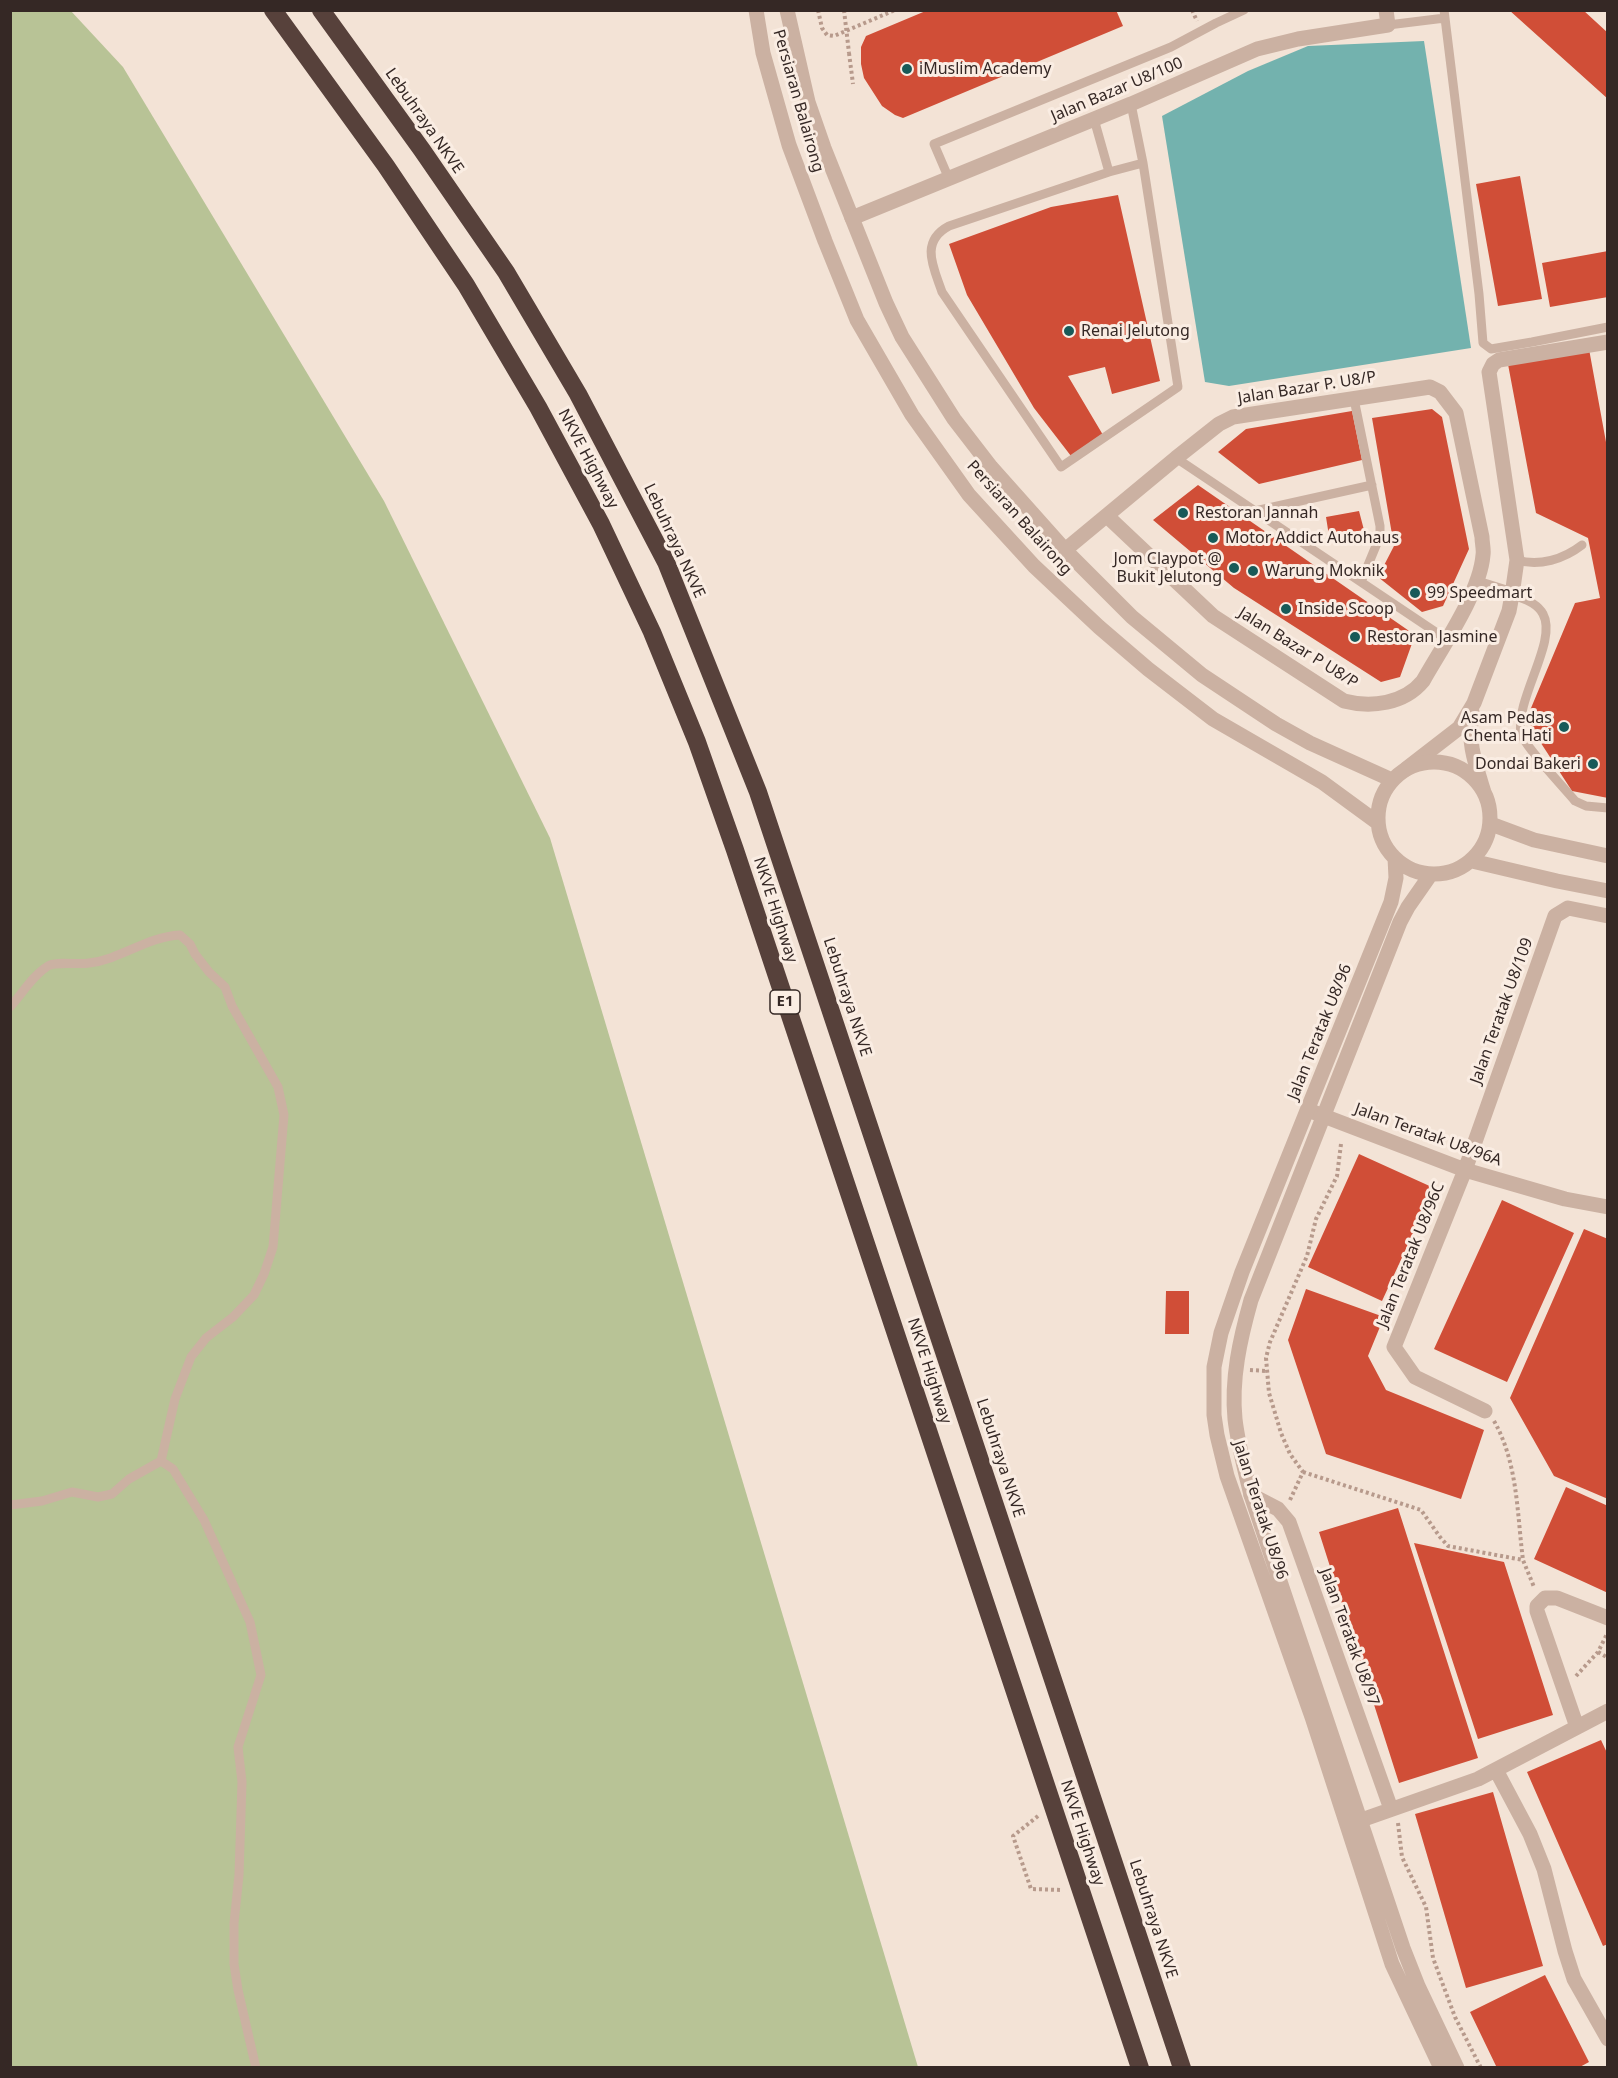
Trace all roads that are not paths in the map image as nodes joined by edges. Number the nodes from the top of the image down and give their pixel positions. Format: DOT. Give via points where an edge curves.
graph roads {
  1 [pos="273,10"];
  2 [pos="321,10"];
  3 [pos="756,10"];
  4 [pos="787,10"];
  5 [pos="1244,10"];
  6 [pos="1444,14"];
  7 [pos="1387,18"];
  8 [pos="1131,104"];
  9 [pos="1094,119"];
  10 [pos="1143,163"];
  11 [pos="1109,172"];
  12 [pos="949,179"];
  13 [pos="852,218"];
  14 [pos="1608,327"];
  15 [pos="1608,342"];
  16 [pos="1354,399"];
  17 [pos="1449,402"];
  18 [pos="1176,458"];
  19 [pos="1372,485"];
  20 [pos="1255,511"];
  21 [pos="1107,516"];
  22 [pos="1582,545"];
  23 [pos="1065,550"];
  24 [pos="1517,560"];
  25 [pos="1361,582"];
  26 [pos="1477,584"];
  27 [pos="1512,595"];
  28 [pos="1446,639"];
  29 [pos="1474,703"];
  30 [pos="1406,769"];
  31 [pos="1392,780"];
  32 [pos="1483,789"];
  33 [pos="1608,808"];
  34 [pos="1378,823"];
  35 [pos="1491,824"];
  36 [pos="1608,856"];
  37 [pos="1395,858"];
  38 [pos="1472,861"];
  39 [pos="1431,874"];
  40 [pos="1608,891"];
  41 [pos="1608,916"];
  42 [pos="10,1007"];
  43 [pos="1308,1110"];
  44 [pos="1323,1115"];
  45 [pos="1465,1170"];
  46 [pos="1608,1207"];
  47 [pos="1485,1411"];
  48 [pos="161,1461"];
  49 [pos="1251,1495"];
  50 [pos="21,1504"];
  51 [pos="10,1505"];
  52 [pos="10,1515"];
  53 [pos="1608,1618"];
  54 [pos="1608,1711"];
  55 [pos="1577,1727"];
  56 [pos="1496,1770"];
  57 [pos="1391,1809"];
  58 [pos="1353,1822"];
  59 [pos="1608,2038"];
  60 [pos="256,2067"];
  61 [pos="1140,2067"];
  62 [pos="1182,2067"];
  63 [pos="1441,2067"];
  64 [pos="1457,2067"];
  1 -- 61 [label="highway, NKVE Highway / E1" via="387,166 466,285 538,406 601,524 652,632 735,850"];
  2 -- 62 [label="highway, Lebuhraya NKVE / E1" via="506,272 578,394 666,562 758,792"];
  3 -- 34 [label="street, Persiaran Balairong" via="763,53 789,145 857,320 912,415 969,495 1034,566 1148,669 1213,719 1322,782"];
  4 -- 13 [label="street, Persiaran Balairong" via="808,102"];
  5 -- 12 [label="lane" via="1171,47 934,144"];
  6 -- 7 [label="lane"];
  6 -- 14 [label="lane" via="1483,343 1491,349"];
  7 -- 8 [label="street, Jalan Bazar U8/100" via="1257,49"];
  8 -- 9 [label="street, Jalan Bazar U8/100"];
  8 -- 10 [label="lane"];
  9 -- 11 [label="lane"];
  9 -- 12 [label="street, Jalan Bazar U8/100"];
  10 -- 11 [label="lane"];
  10 -- 11 [label="lane" via="1178,387 1061,467 942,292 932,262 932,245 941,230 949,226"];
  12 -- 13 [label="street, Jalan Bazar U8/100"];
  13 -- 23 [label="street, Persiaran Balairong" via="902,337 954,419 997,475"];
  15 -- 24 [label="street" via="1499,360 1489,372"];
  16 -- 17 [label="street, Jalan Bazar P. U8/P" via="1430,387"];
  16 -- 18 [label="street, Jalan Bazar P. U8/P" via="1233,417"];
  16 -- 19 [label="lane"];
  17 -- 26 [label="street, Jalan Bazar P U8/P" via="1460,424 1482,537"];
  18 -- 20 [label="lane"];
  18 -- 21 [label="street, Jalan Bazar P. U8/P"];
  19 -- 20 [label="lane"];
  19 -- 25 [label="lane" via="1380,536"];
  20 -- 25 [label="lane"];
  21 -- 23 [label="street, Jalan Bazar P. U8/P"];
  21 -- 28 [label="street, Jalan Bazar P U8/P" via="1213,616 1344,701 1377,704 1414,692"];
  22 -- 24 [label="lane" via="1573,552 1538,563"];
  23 -- 31 [label="street, Persiaran Balairong" via="1132,617 1202,675 1310,743"];
  24 -- 27 [label="street"];
  25 -- 28 [label="lane"];
  26 -- 27 [label="street"];
  26 -- 28 [label="street, Jalan Bazar P U8/P"];
  27 -- 29 [label="street"];
  27 -- 33 [label="lane" via="1526,599 1543,612 1548,630 1520,717 1521,736 1575,801"];
  29 -- 30 [label="street" via="1460,728"];
  29 -- 32 [label="street" via="1469,731"];
  30 -- 31 [label="street"];
  30 -- 32 [label="street" via="1422,762 1457,765"];
  31 -- 34 [label="street" via="1381,800"];
  32 -- 35 [label="street" via="1490,806"];
  34 -- 37 [label="street"];
  35 -- 36 [label="street" via="1534,840"];
  35 -- 38 [label="street" via="1482,850"];
  37 -- 39 [label="street" via="1418,872"];
  37 -- 43 [label="street, Jalan Teratak U8/96" via="1391,902"];
  38 -- 39 [label="street" via="1460,869"];
  38 -- 40 [label="street"];
  39 -- 44 [label="street, Jalan Teratak U8/96" via="1400,922"];
  41 -- 45 [label="street, Jalan Teratak U8/109" via="1568,908 1555,916"];
  42 -- 48 [label="lane" via="50,964 88,963 115,957 146,942 180,935 225,987 278,1087 284,1115 273,1247 254,1295 206,1338 191,1357 175,1399"];
  43 -- 44 [label="street, Jalan Teratak U8/96A"];
  43 -- 58 [label="street, Jalan Teratak U8/96" via="1221,1333 1214,1367 1214,1415 1227,1476"];
  44 -- 45 [label="street, Jalan Teratak U8/96A"];
  44 -- 49 [label="street, Jalan Teratak U8/96" via="1251,1300 1241,1336 1235,1416"];
  45 -- 46 [label="street, Jalan Teratak U8/96A" via="1565,1199"];
  45 -- 47 [label="street, Jalan Teratak U8/96C" via="1394,1347 1415,1377"];
  48 -- 50 [label="lane" via="112,1494 99,1497 72,1492"];
  48 -- 60 [label="lane" via="173,1469 204,1520 250,1622 261,1675 238,1747 242,1782 234,1923 234,1964"];
  49 -- 57 [label="street, Jalan Teratak U8/97" via="1278,1509 1289,1522"];
  49 -- 58 [label="street, Jalan Teratak U8/96"];
  50 -- 51 [label="lane"];
  50 -- 52 [label="lane"];
  53 -- 55 [label="street" via="1557,1598 1545,1598 1537,1606"];
  54 -- 55 [label="street"];
  55 -- 56 [label="street"];
  56 -- 57 [label="street"];
  56 -- 59 [label="street" via="1544,1869 1574,1979"];
  57 -- 58 [label="street"];
  58 -- 63 [label="street, Jalan Teratak U8/96" via="1392,1964"];
  58 -- 64 [label="street, Jalan Teratak U8/96" via="1418,1986"];
}
